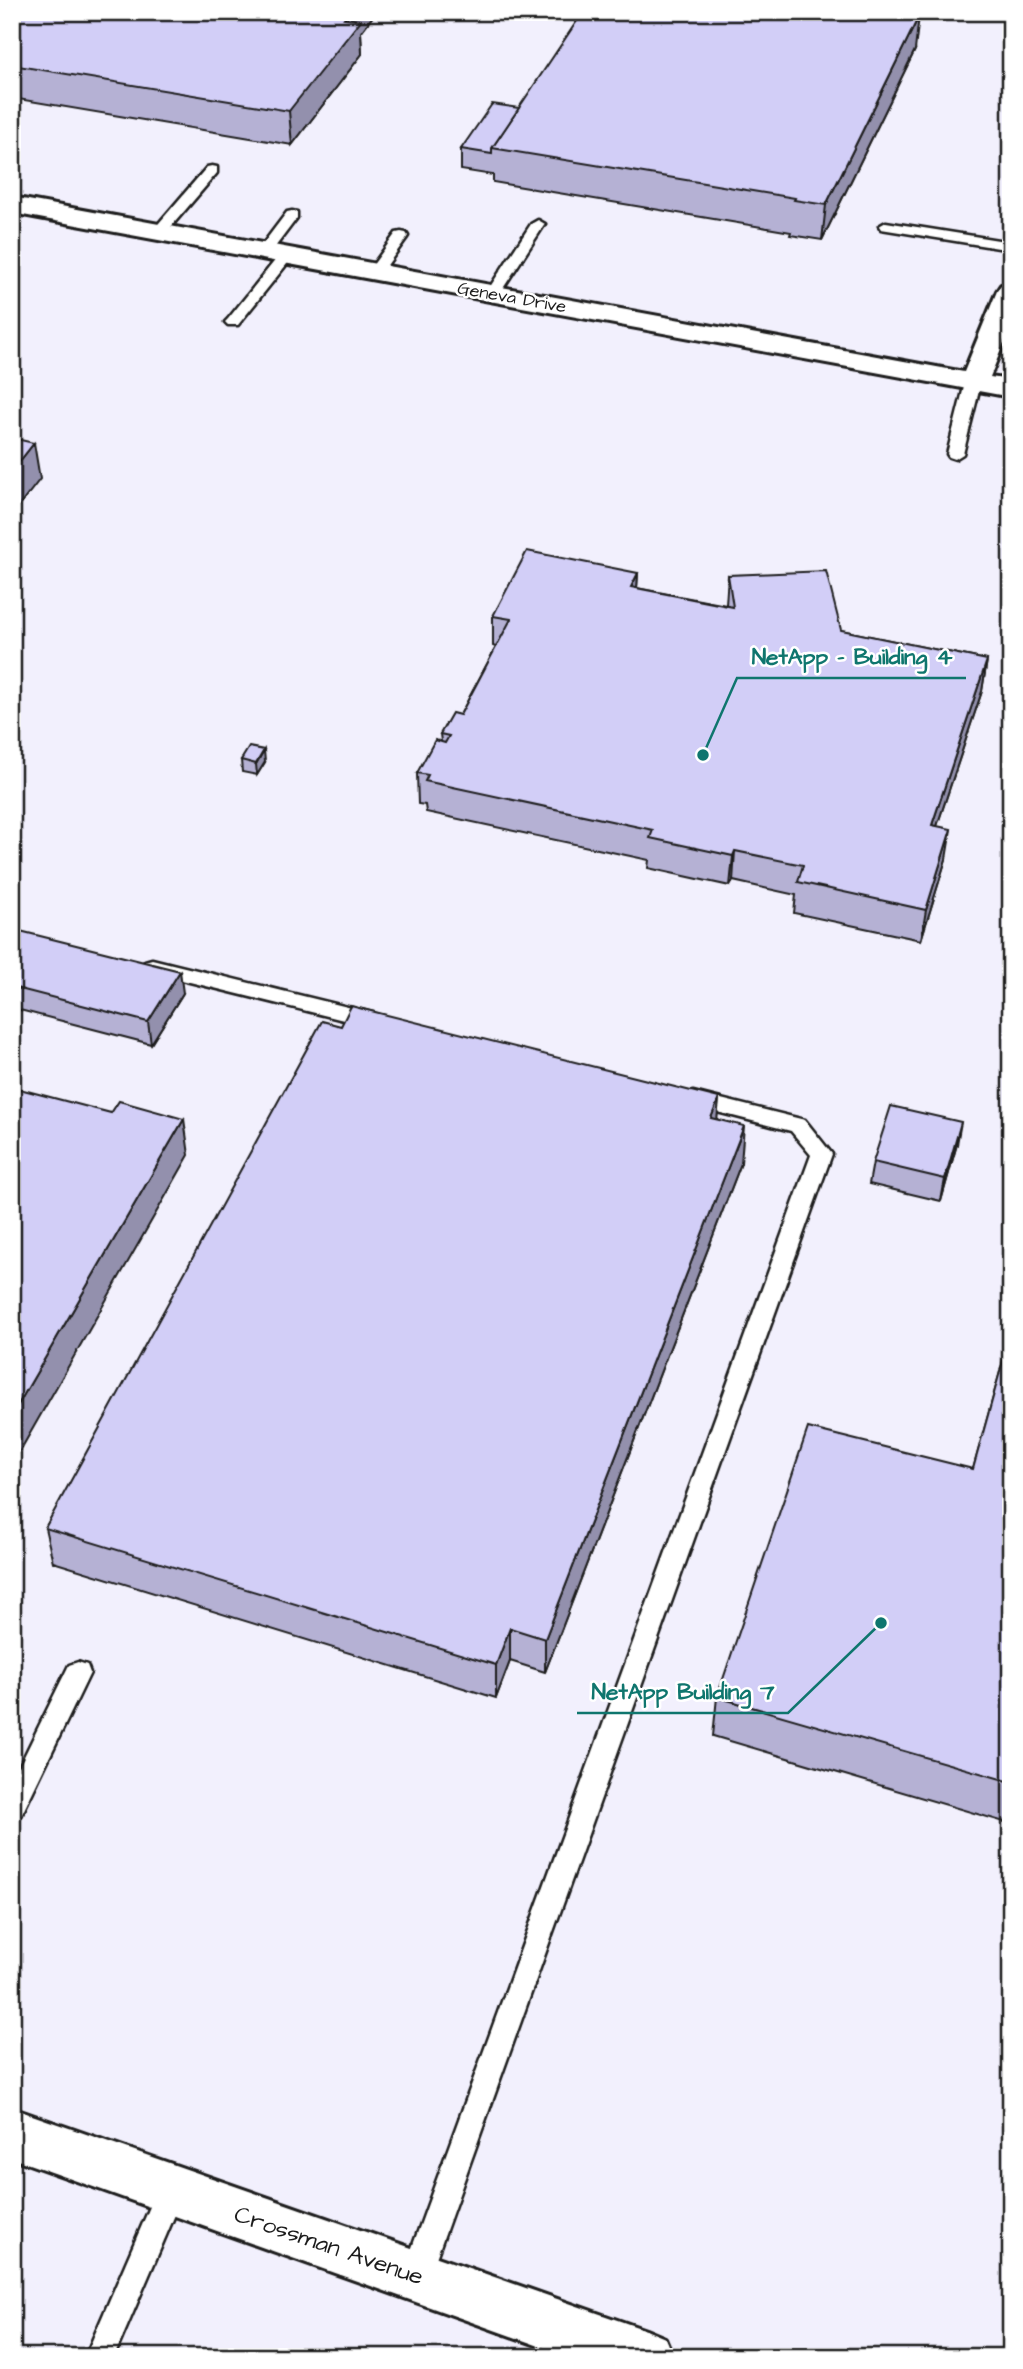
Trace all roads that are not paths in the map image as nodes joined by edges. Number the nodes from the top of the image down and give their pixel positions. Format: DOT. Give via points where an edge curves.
graph roads {
  1 [pos="212,170"];
  2 [pos="12,205"];
  3 [pos="292,215"];
  4 [pos="538,224"];
  5 [pos="886,226"];
  6 [pos="158,233"];
  7 [pos="401,236"];
  8 [pos="1011,246"];
  9 [pos="275,254"];
  10 [pos="375,272"];
  11 [pos="1011,291"];
  12 [pos="493,293"];
  13 [pos="233,322"];
  14 [pos="973,383"];
  15 [pos="1011,389"];
  16 [pos="955,454"];
  17 [pos="134,962"];
  18 [pos="391,1025"];
  19 [pos="676,1095"];
  20 [pos="78,1674"];
  21 [pos="12,1808"];
  22 [pos="12,2133"];
  23 [pos="172,2189"];
  24 [pos="416,2275"];
  25 [pos="99,2357"];
  26 [pos="646,2357"];
  1 -- 6 [label="lane"];
  2 -- 6 [label="street, Geneva Drive"];
  3 -- 9 [label="lane"];
  4 -- 12 [label="lane"];
  5 -- 8 [label="lane"];
  6 -- 9 [label="street, Geneva Drive"];
  7 -- 10 [label="lane"];
  9 -- 10 [label="street, Geneva Drive"];
  9 -- 13 [label="lane"];
  10 -- 12 [label="street, Geneva Drive"];
  11 -- 14 [label="street"];
  12 -- 14 [label="street, Geneva Drive"];
  14 -- 15 [label="street, Geneva Drive"];
  14 -- 16 [label="lane"];
  17 -- 18 [label="lane"];
  19 -- 24 [label="lane" via="798,1125 822,1154"];
  20 -- 21 [label="lane"];
  22 -- 23 [label="street, Crossman Avenue"];
  23 -- 24 [label="street, Crossman Avenue"];
  23 -- 25 [label="lane"];
  24 -- 26 [label="street, Crossman Avenue"];
}
